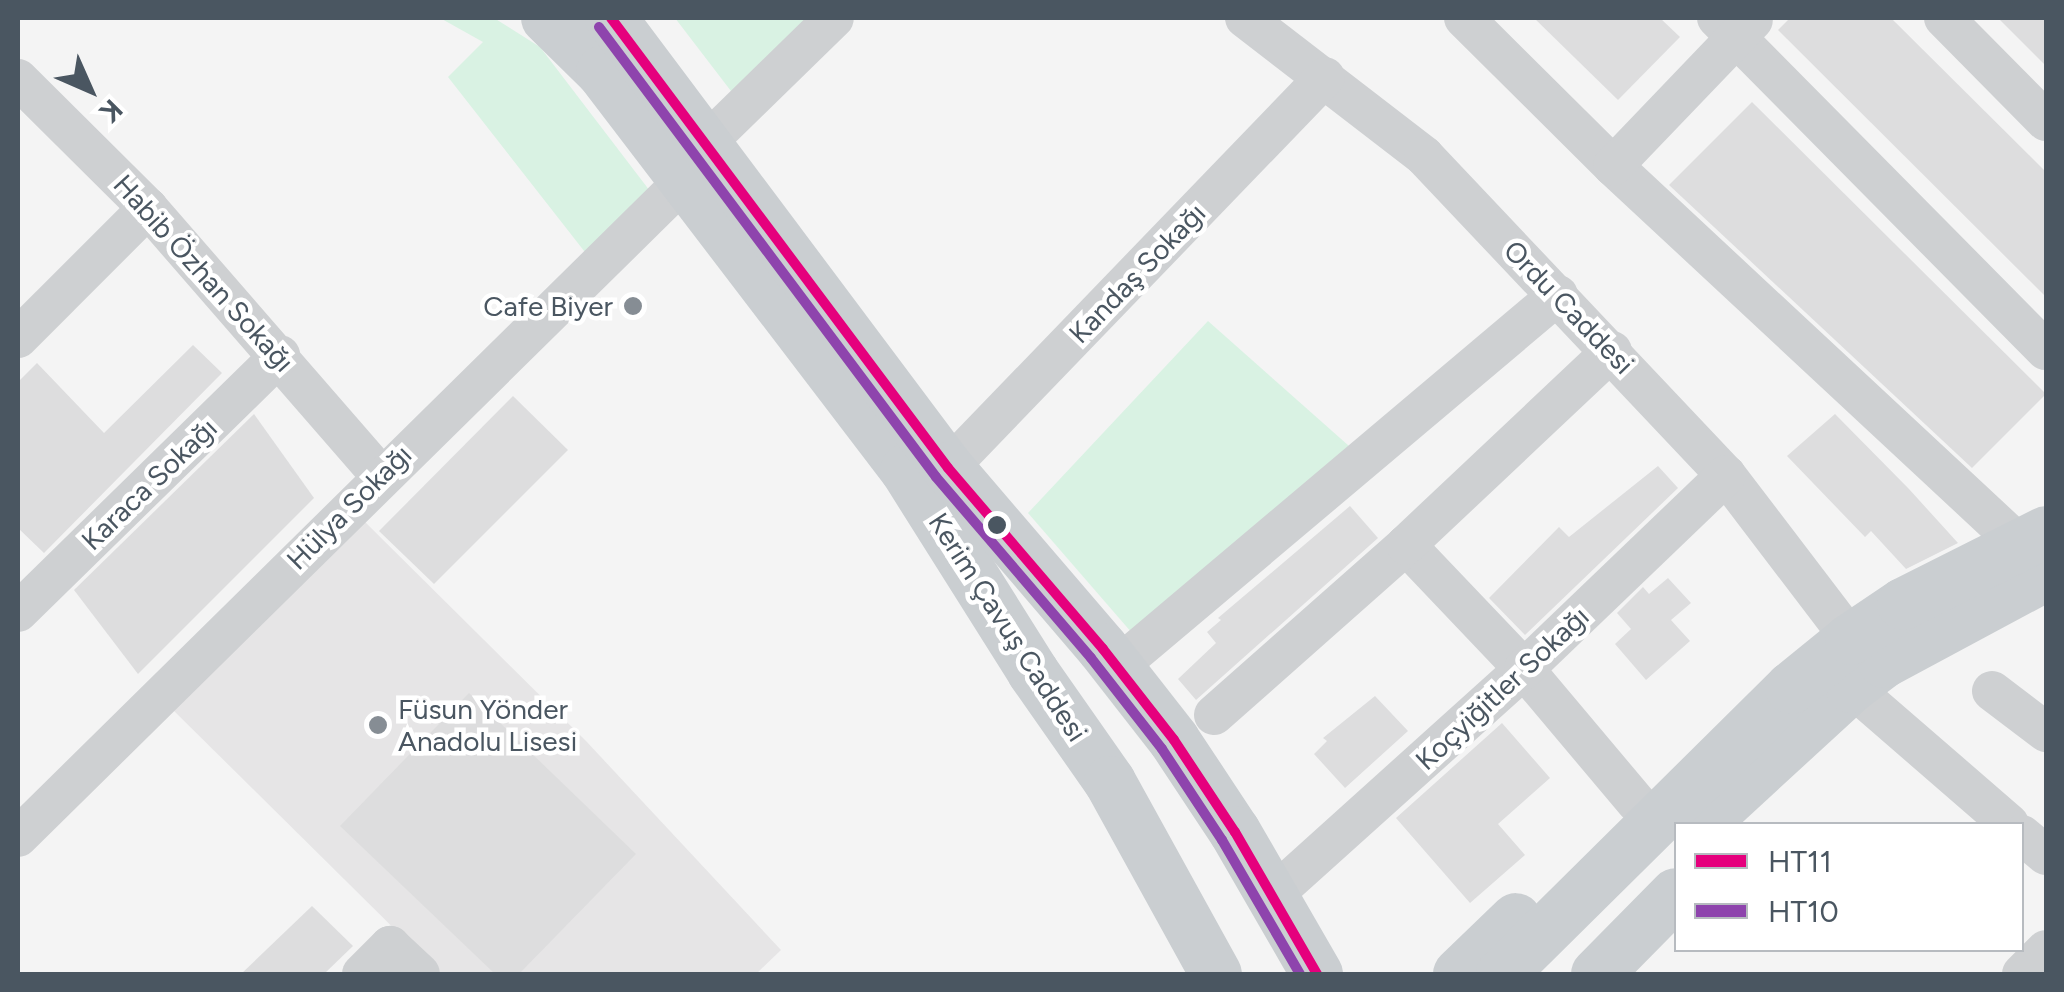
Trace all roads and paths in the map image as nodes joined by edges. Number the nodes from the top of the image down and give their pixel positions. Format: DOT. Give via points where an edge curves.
graph roads {
  1 [pos="546,18"];
  2 [pos="611,18"];
  3 [pos="834,18"];
  4 [pos="1245,18"];
  5 [pos="1464,18"];
  6 [pos="1944,18"];
  7 [pos="1737,24"];
  8 [pos="1325,77"];
  9 [pos="18,79"];
  10 [pos="2046,121"];
  11 [pos="694,162"];
  12 [pos="1612,166"];
  13 [pos="148,208"];
  14 [pos="1558,295"];
  15 [pos="18,338"];
  16 [pos="2046,350"];
  17 [pos="1612,351"];
  18 [pos="280,356"];
  19 [pos="948,468"];
  20 [pos="1726,475"];
  21 [pos="381,476"];
  22 [pos="1406,545"];
  23 [pos="2037,550"];
  24 [pos="18,612"];
  25 [pos="1110,658"];
  26 [pos="1851,663"];
  27 [pos="1524,669"];
  28 [pos="1034,672"];
  29 [pos="1992,691"];
  30 [pos="1800,706"];
  31 [pos="1214,715"];
  32 [pos="2046,732"];
  33 [pos="1675,822"];
  34 [pos="1688,822"];
  35 [pos="1746,822"];
  36 [pos="2007,822"];
  37 [pos="18,837"];
  38 [pos="2024,837"];
  39 [pos="1667,844"];
  40 [pos="2046,855"];
  41 [pos="1272,896"];
  42 [pos="2046,950"];
  43 [pos="1320,970"];
  44 [pos="362,974"];
  45 [pos="420,974"];
  46 [pos="1216,974"];
  47 [pos="1459,974"];
  48 [pos="1502,974"];
  49 [pos="1548,974"];
  50 [pos="1598,974"];
  51 [pos="2022,974"];
  1 -- 11 [label="main road, Kerim Çavuş Caddesi"];
  2 -- 11 [label="main road, Kerim Çavuş Caddesi"];
  3 -- 11 [label="street, Hülya Sokağı"];
  4 -- 8 [label="street, Ordu Caddesi"];
  5 -- 12 [label="street"];
  6 -- 10 [label="street"];
  7 -- 12 [label="street"];
  7 -- 16 [label="street"];
  8 -- 14 [label="street, Ordu Caddesi" via="1424,156"];
  8 -- 19 [label="street, Kandaş Sokağı"];
  9 -- 13 [label="street, Habib Özhan Sokağı"];
  11 -- 19 [label="main road, Kerim Çavuş Caddesi"];
  11 -- 21 [label="street, Hülya Sokağı"];
  11 -- 28 [label="main road, Kerim Çavuş Caddesi" via="906,470"];
  12 -- 23 [label="street"];
  13 -- 15 [label="street"];
  13 -- 18 [label="street, Habib Özhan Sokağı"];
  14 -- 17 [label="street, Ordu Caddesi"];
  14 -- 25 [label="street"];
  17 -- 20 [label="street, Ordu Caddesi"];
  17 -- 22 [label="street"];
  18 -- 21 [label="street, Habib Özhan Sokağı"];
  18 -- 24 [label="street, Karaca Sokağı"];
  19 -- 25 [label="main road, Kerim Çavuş Caddesi"];
  20 -- 26 [label="street, Ordu Caddesi"];
  20 -- 27 [label="street, Koçyiğitler Sokağı"];
  21 -- 37 [label="street, Hülya Sokağı"];
  22 -- 27 [label="street"];
  22 -- 31 [label="street"];
  23 -- 26 [label="main road" via="1904,604"];
  25 -- 28 [label="main road" via="1067,635 1040,653"];
  25 -- 41 [label="main road, Kerim Çavuş Caddesi" via="1174,740"];
  26 -- 30 [label="main road"];
  26 -- 36 [label="street, Ordu Caddesi"];
  27 -- 39 [label="street"];
  27 -- 41 [label="street, Koçyiğitler Sokağı"];
  28 -- 46 [label="main road, Kerim Çavuş Caddesi" via="1110,782"];
  29 -- 32 [label="street"];
  30 -- 33 [label="main road" via="1704,738"];
  30 -- 34 [label="main road"];
  30 -- 35 [label="main road"];
  38 -- 40 [label="street"];
  39 -- 47 [label="main road"];
  39 -- 48 [label="main road"];
  39 -- 49 [label="main road"];
  39 -- 50 [label="main road"];
  41 -- 43 [label="main road, Kerim Çavuş Caddesi"];
  42 -- 51 [label="street"];
  44 -- 45 [label="street" via="390,946"];
}
